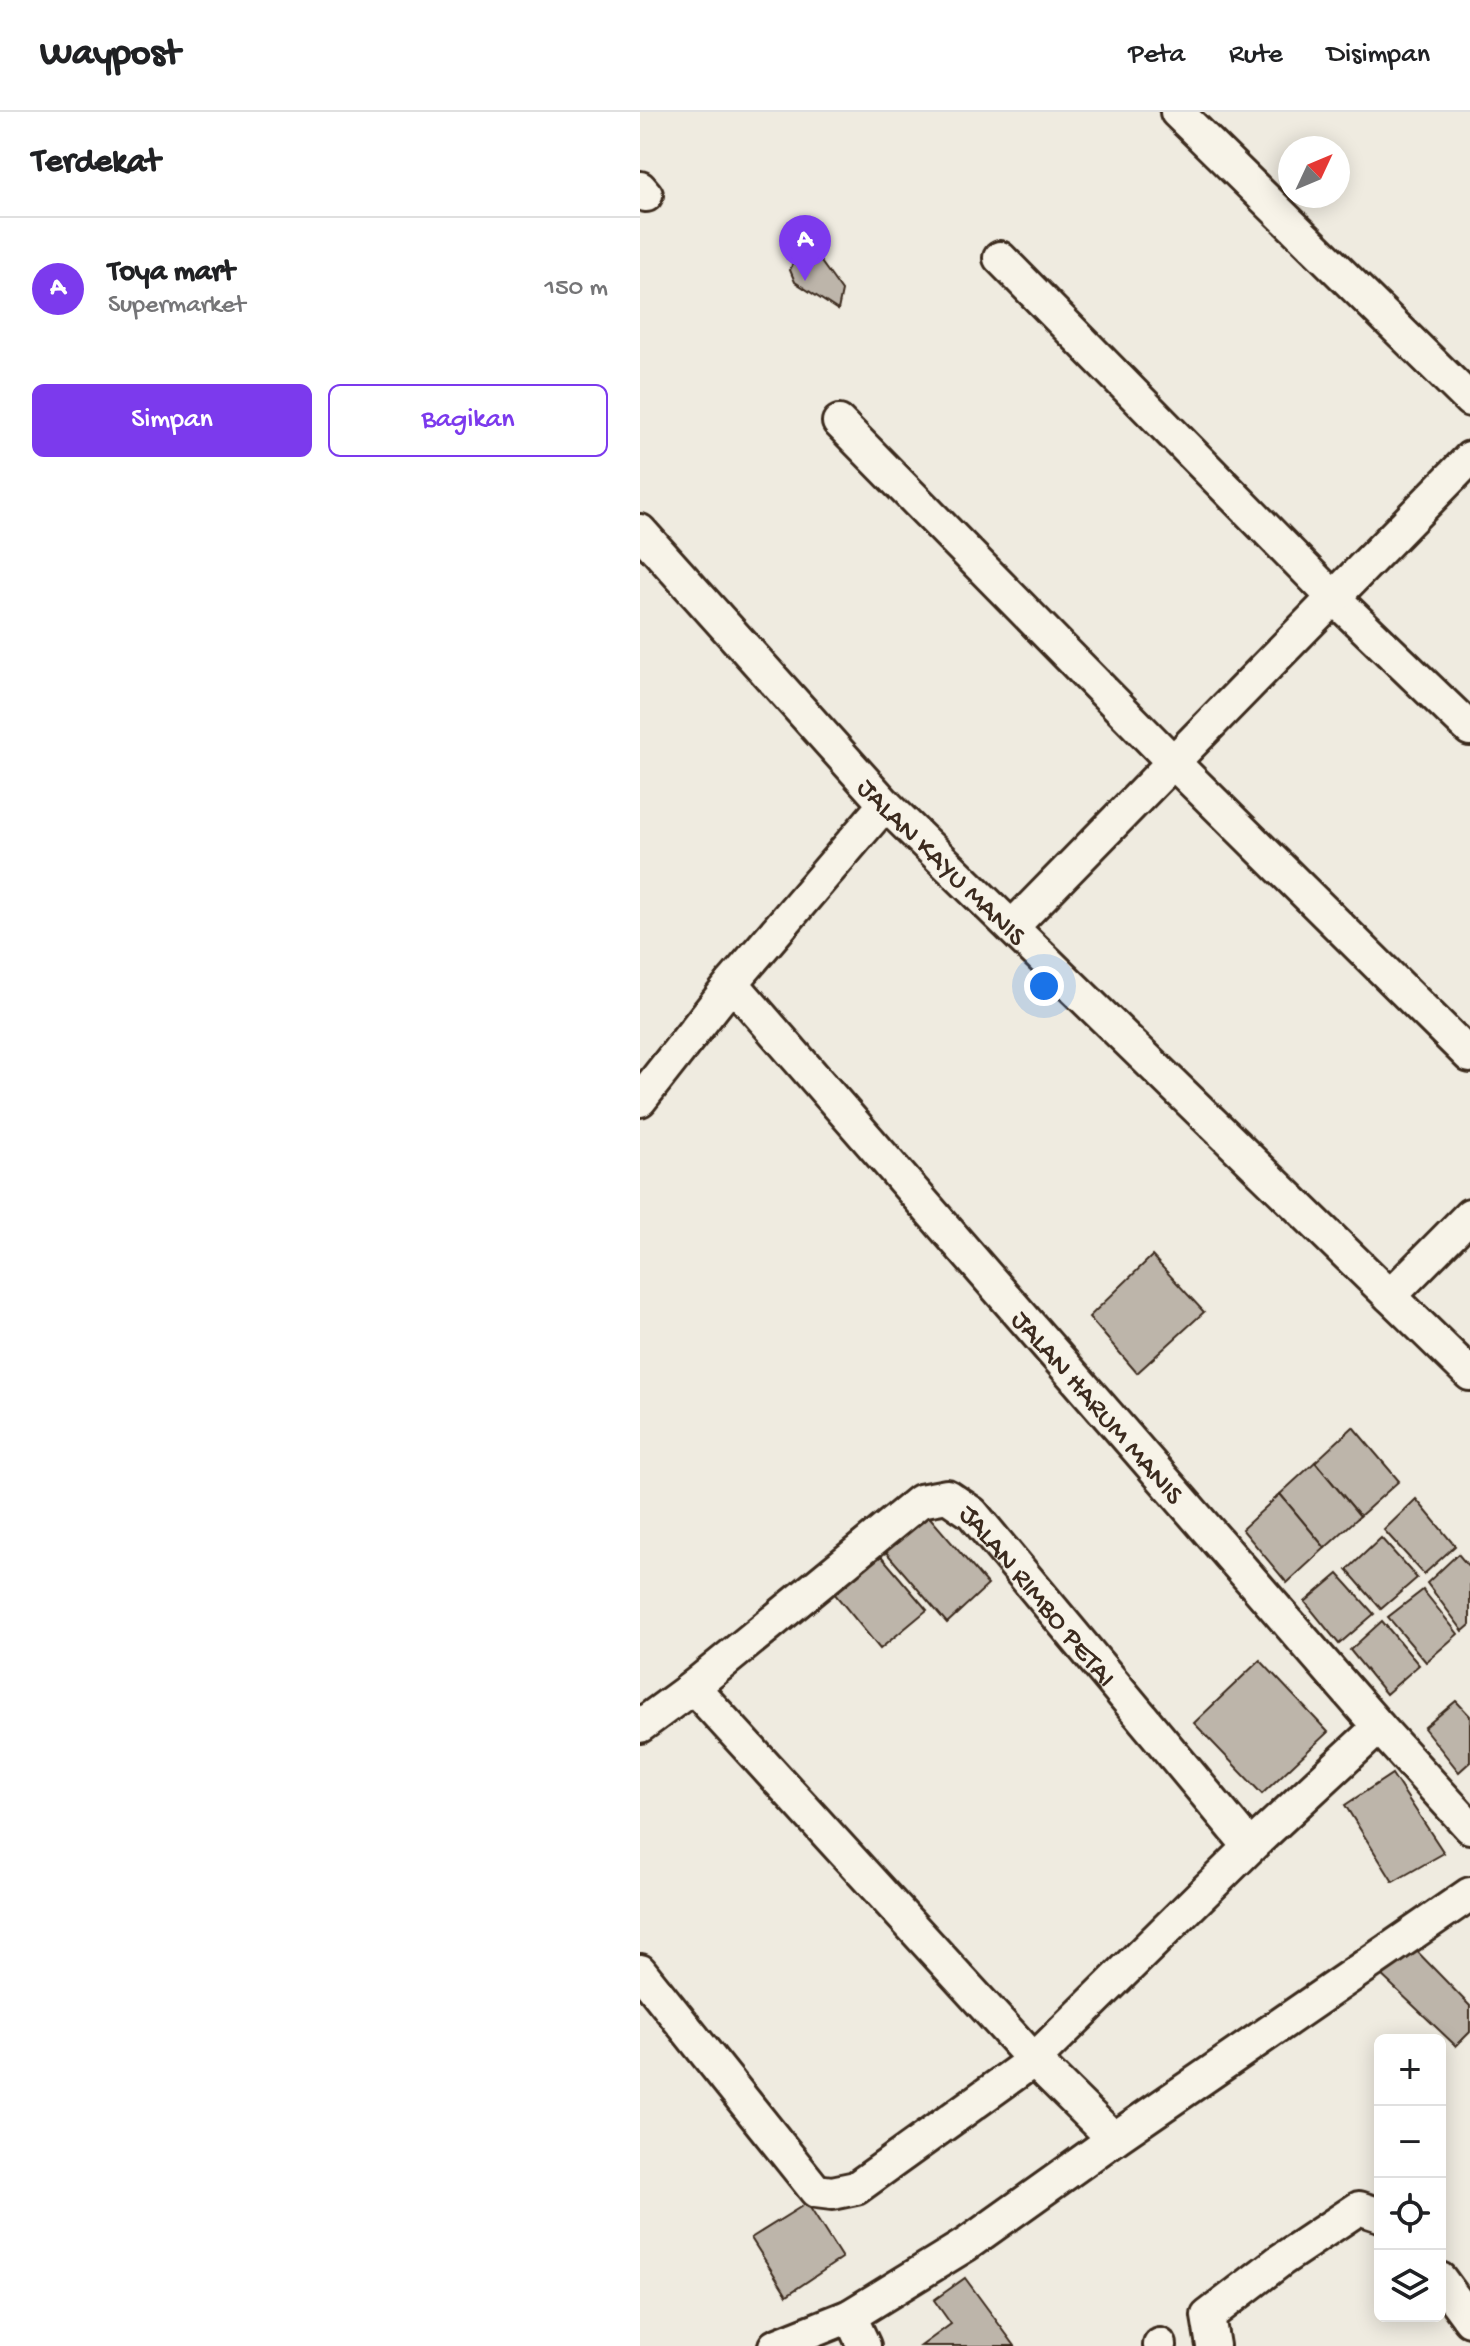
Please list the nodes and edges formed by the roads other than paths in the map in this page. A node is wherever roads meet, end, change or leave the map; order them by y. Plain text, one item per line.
1 (1177, 112) edge
2 (1000, 258) dead end
3 (1470, 400) edge
4 (839, 422) dead end
5 (1470, 458) edge
6 (640, 531) edge
7 (1333, 597) junction
8 (1470, 729) edge
9 (1172, 761) junction
10 (885, 804) junction
11 (1012, 927) junction
12 (732, 983) junction
13 (1470, 1056) edge
14 (640, 1100) edge
15 (1470, 1215) edge
16 (1390, 1296) junction
17 (1470, 1374) edge
18 (693, 1687) junction
19 (640, 1726) edge
20 (1379, 1727) junction
21 (1470, 1827) edge
22 (1250, 1847) junction
23 (1470, 1894) edge
24 (640, 1971) edge
25 (1034, 2060) junction
26 (1114, 2139) junction
27 (1374, 2213) edge
28 (1446, 2287) edge
29 (850, 2316) junction
30 (1470, 2320) edge
31 (775, 2346) edge
32 (864, 2346) edge
33 (1213, 2346) edge

1 - 3 street
2 - 7 street
4 - 9 street
5 - 7 street
6 - 10 street, JALAN KAYU MANIS
7 - 8 street
7 - 9 street
9 - 11 street
9 - 13 street
10 - 11 street, JALAN KAYU MANIS
10 - 12 street
11 - 16 street, JALAN KAYU MANIS
12 - 14 street
12 - 20 street, JALAN HARUM MANIS
15 - 16 street
16 - 17 street, JALAN KAYU MANIS
18 - 19 street, JALAN RIMBO PETAI
18 - 22 street, JALAN RIMBO PETAI
18 - 25 street
20 - 21 street, JALAN HARUM MANIS
20 - 22 street
22 - 25 street
23 - 26 street
24 - 25 street
25 - 26 street
26 - 29 street
27 - 33 street
28 - 30 street
29 - 31 street
29 - 32 street

